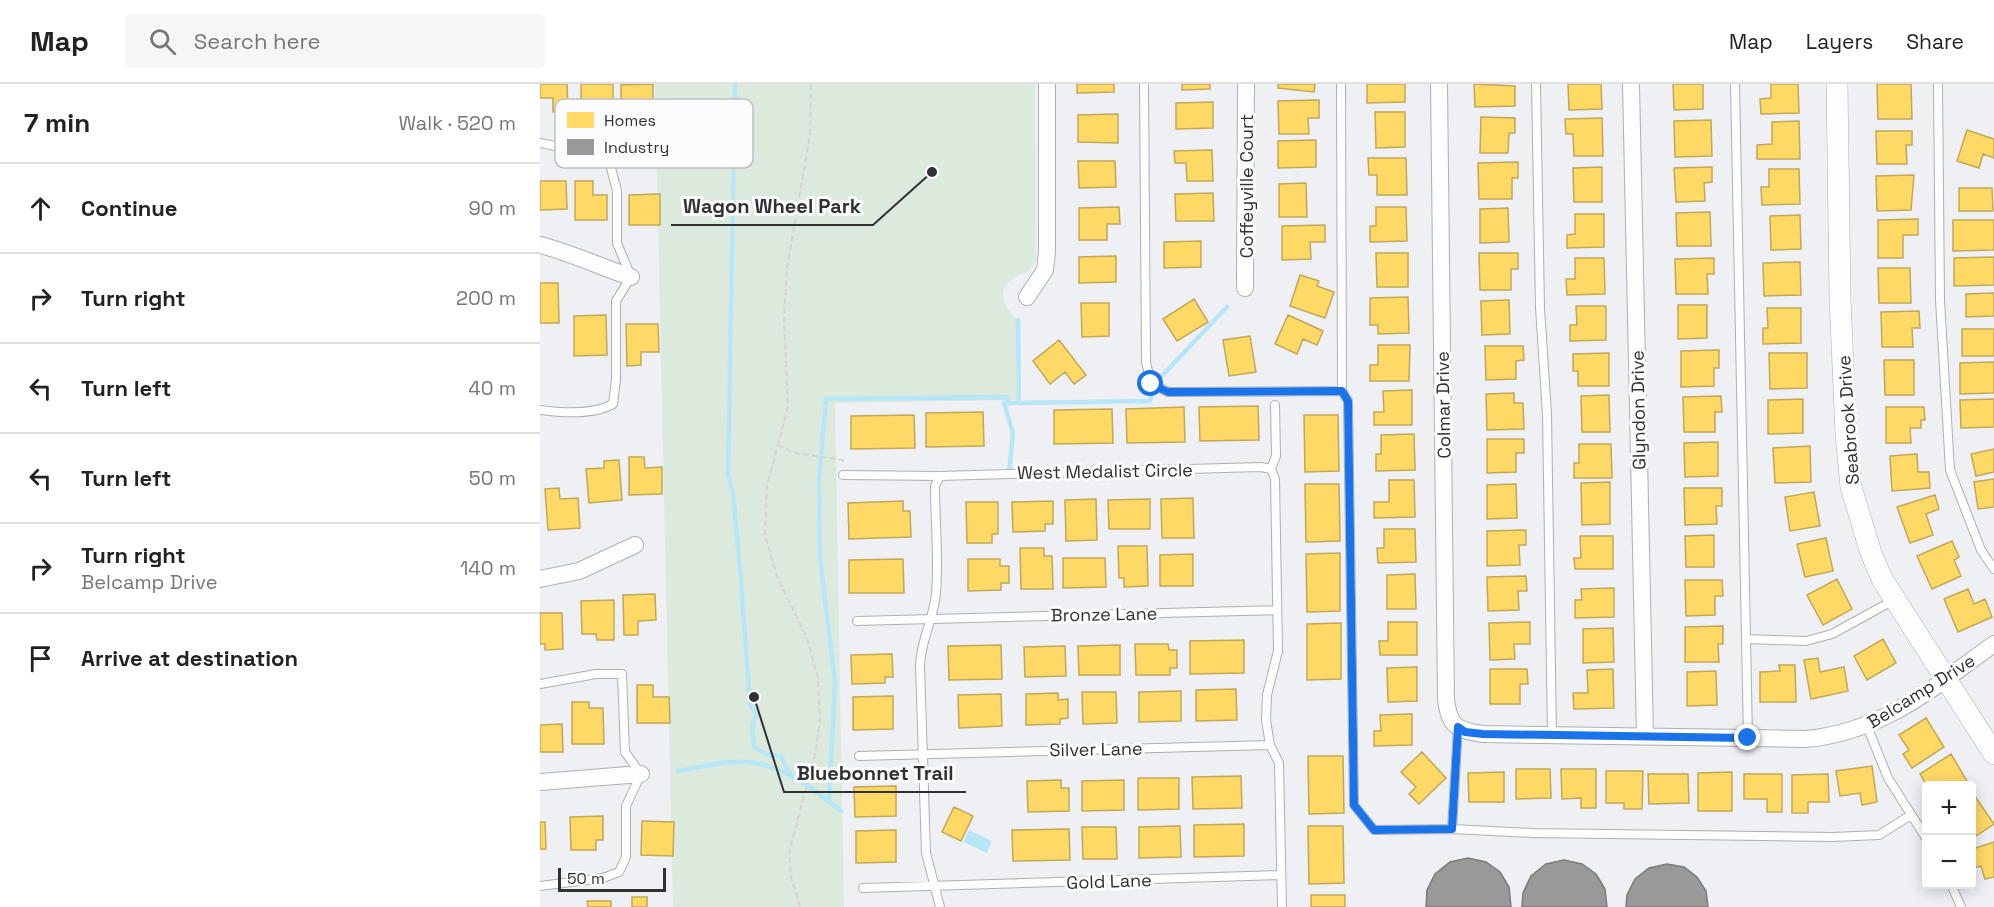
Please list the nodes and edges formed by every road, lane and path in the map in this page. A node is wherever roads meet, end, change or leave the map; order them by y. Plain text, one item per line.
1 (811, 84) edge
2 (1047, 84) edge
3 (1144, 84) edge
4 (1246, 84) edge
5 (1341, 84) edge
6 (1439, 84) edge
7 (1536, 84) edge
8 (1631, 84) edge
9 (1735, 84) edge
10 (1837, 84) edge
11 (1938, 84) edge
12 (540, 143) edge
13 (555, 146) edge
14 (610, 168) edge
15 (540, 245) edge
16 (631, 277) junction
17 (1245, 288) dead end
18 (1028, 297) dead end
19 (1342, 391) junction
20 (1275, 405) dead end
21 (540, 410) edge
22 (778, 446) junction
23 (1271, 469) junction
24 (843, 475) joint
25 (940, 476) junction
26 (635, 545) dead end
27 (1994, 569) edge
28 (540, 579) edge
29 (1894, 600) junction
30 (1277, 610) junction
31 (931, 619) junction
32 (857, 621) dead end
33 (1746, 639) junction
34 (1994, 644) edge
35 (1945, 679) junction
36 (540, 684) edge
37 (1455, 726) junction
38 (1867, 726) junction
39 (1552, 735) junction
40 (1645, 736) junction
41 (1748, 738) junction
42 (1270, 745) junction
43 (922, 753) junction
44 (1994, 754) edge
45 (859, 756) dead end
46 (641, 774) junction
47 (540, 783) edge
48 (1911, 815) junction
49 (1452, 829) junction
50 (1925, 835) edge
51 (1281, 875) junction
52 (540, 886) edge
53 (936, 887) junction
54 (863, 888) dead end
55 (1954, 889) edge
56 (800, 907) edge
57 (940, 907) edge
58 (1282, 907) edge
59 (1961, 907) edge

1 - 22 path
2 - 18 street
3 - 19 lane
4 - 17 street, Coffeyville Court
5 - 19 lane
6 - 37 street, Colmar Drive
7 - 39 lane
8 - 40 street, Glyndon Drive
9 - 33 lane
10 - 29 street, Seabrook Drive
11 - 27 lane
12 - 13 lane
14 - 16 lane
15 - 16 street
16 - 21 lane
19 - 49 lane
20 - 23 lane
22 - 24 path
22 - 56 path
23 - 25 lane, West Medalist Circle
23 - 30 lane
24 - 25 lane, West Medalist Circle
25 - 31 lane
26 - 28 street
29 - 33 lane
29 - 35 street, Seabrook Drive
30 - 31 lane, Bronze Lane
30 - 42 lane
31 - 32 lane, Bronze Lane
31 - 43 lane
33 - 41 lane
34 - 35 street, Belcamp Drive
35 - 38 street, Belcamp Drive
35 - 44 street, Seabrook Drive
36 - 46 lane
37 - 39 street, Belcamp Drive
37 - 49 lane
38 - 41 street, Belcamp Drive
38 - 48 lane
39 - 40 street, Belcamp Drive
40 - 41 street, Belcamp Drive
42 - 43 lane, Silver Lane
42 - 51 lane
43 - 45 lane, Silver Lane
43 - 53 lane
46 - 47 street
46 - 52 lane
48 - 49 lane
48 - 50 lane
51 - 53 lane, Gold Lane
51 - 58 lane
53 - 54 lane, Gold Lane
53 - 57 lane
55 - 59 lane

